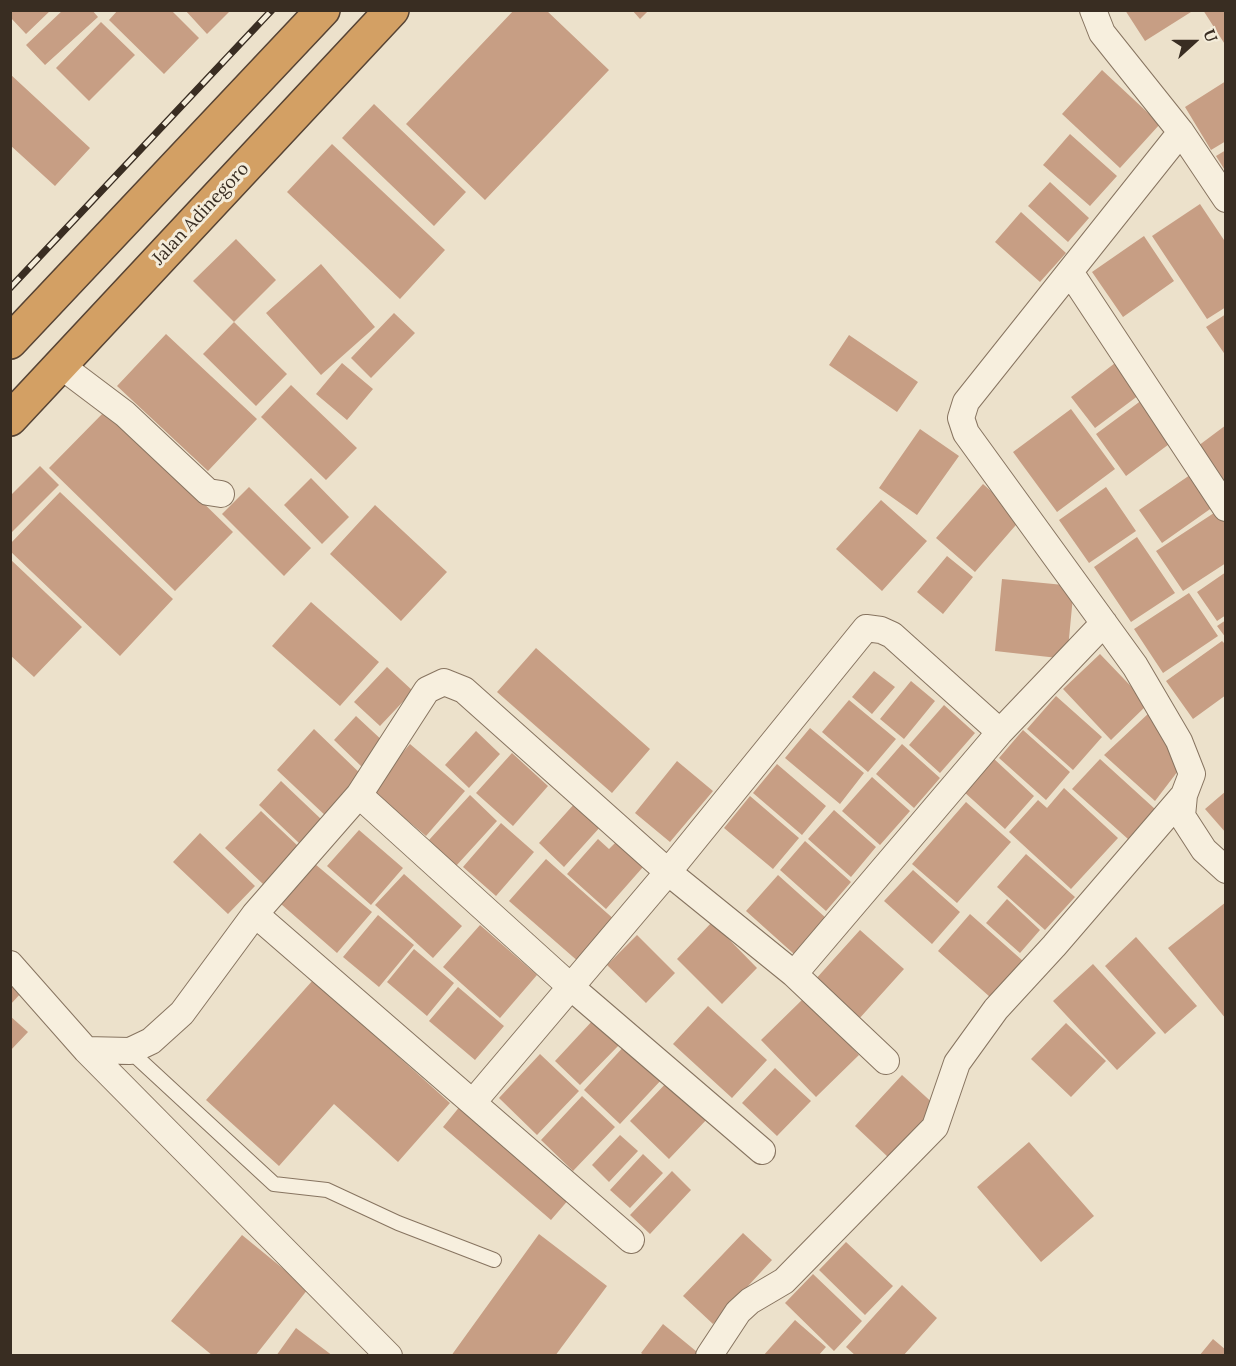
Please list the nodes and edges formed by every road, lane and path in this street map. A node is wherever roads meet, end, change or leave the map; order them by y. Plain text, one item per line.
1 (323, 10) edge
2 (392, 10) edge
3 (1093, 10) edge
4 (1181, 132) junction
5 (1226, 199) edge
6 (1070, 272) junction
7 (10, 342) edge
8 (60, 365) junction
9 (10, 419) edge
10 (222, 494) dead end
11 (1226, 508) edge
12 (1104, 623) junction
13 (1000, 732) junction
14 (358, 795) junction
15 (1184, 795) junction
16 (1226, 870) edge
17 (668, 872) junction
18 (255, 914) junction
19 (10, 964) edge
20 (794, 974) junction
21 (572, 988) junction
22 (86, 1050) junction
23 (130, 1051) junction
24 (886, 1061) dead end
25 (474, 1101) junction
26 (762, 1150) dead end
27 (631, 1240) dead end
28 (495, 1260) dead end
29 (389, 1356) edge
30 (709, 1356) edge

1 - 7 highway
2 - 8 highway, Jalan Adinegoro
3 - 4 street
4 - 5 street
4 - 6 street
6 - 11 street
6 - 12 street
8 - 9 highway, Jalan Adinegoro
8 - 10 street
12 - 13 street
12 - 15 street
13 - 17 street
13 - 20 street
14 - 17 street
14 - 18 street
14 - 21 street
15 - 16 street
15 - 30 street
17 - 20 street
17 - 21 street
18 - 23 street
18 - 25 street
19 - 22 street
20 - 24 street
21 - 25 street
21 - 26 street
22 - 23 street
22 - 29 street
23 - 28 lane
25 - 27 street

